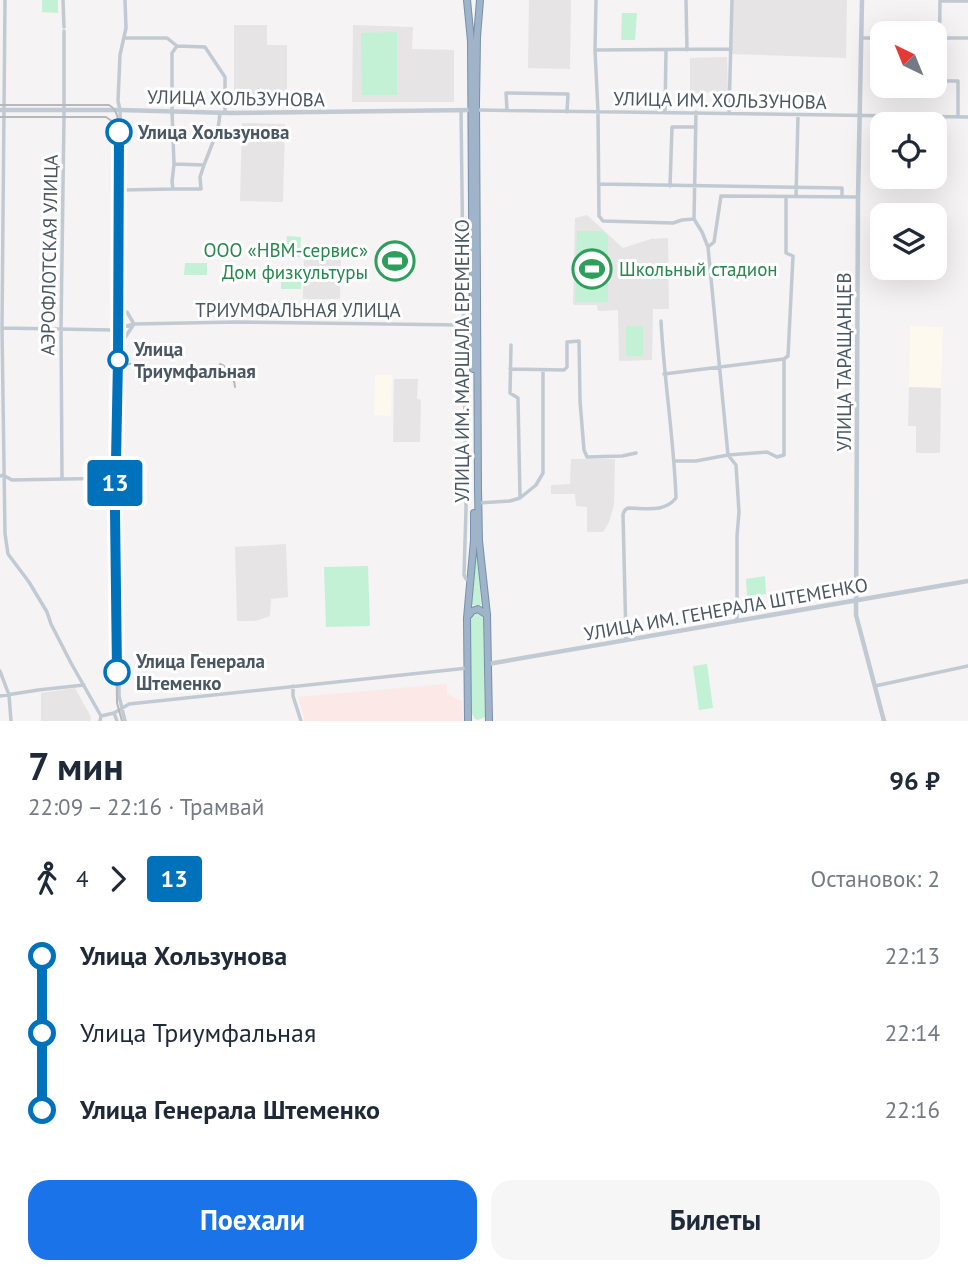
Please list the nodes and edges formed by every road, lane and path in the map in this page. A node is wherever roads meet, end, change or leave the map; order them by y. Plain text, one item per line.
1 (5, 0) edge
2 (63, 0) edge
3 (125, 0) edge
4 (467, 0) edge
5 (480, 0) edge
6 (596, 0) edge
7 (686, 0) edge
8 (732, 0) edge
9 (862, 0) edge
10 (940, 1) edge
11 (968, 1) edge
12 (938, 21) edge
13 (124, 38) junction
14 (861, 38) junction
15 (870, 38) edge
16 (947, 38) edge
17 (968, 38) edge
18 (177, 46) junction
19 (731, 49) junction
20 (595, 50) junction
21 (666, 50) junction
22 (687, 50) junction
23 (947, 82) edge
24 (2, 110) edge
25 (64, 110) junction
26 (120, 110) junction
27 (461, 110) junction
28 (474, 110) junction
29 (172, 111) junction
30 (507, 111) junction
31 (567, 112) junction
32 (665, 112) junction
33 (696, 112) junction
34 (222, 113) junction
35 (598, 113) junction
36 (729, 113) junction
37 (798, 114) junction
38 (860, 116) junction
39 (958, 117) junction
40 (968, 117) edge
41 (695, 127) junction
42 (174, 164) junction
43 (204, 165) junction
44 (599, 184) junction
45 (670, 186) junction
46 (694, 187) junction
47 (173, 189) junction
48 (796, 189) junction
49 (786, 197) junction
50 (796, 197) junction
51 (842, 197) junction
52 (859, 197) junction
53 (694, 219) junction
54 (708, 247) junction
55 (472, 269) junction
56 (463, 270) junction
57 (127, 312) dead end
58 (473, 320) junction
59 (661, 321) dead end
60 (463, 323) junction
61 (134, 324) junction
62 (1, 328) edge
63 (61, 329) junction
64 (511, 345) dead end
65 (786, 358) junction
66 (719, 368) junction
67 (510, 369) junction
68 (543, 370) junction
69 (664, 374) junction
70 (636, 453) dead end
71 (728, 455) junction
72 (674, 461) junction
73 (2, 475) edge
74 (62, 478) junction
75 (120, 478) junction
76 (520, 498) junction
77 (478, 503) junction
78 (0, 554) edge
79 (8, 554) junction
80 (466, 579) dead end
81 (968, 581) edge
82 (856, 601) junction
83 (487, 615) junction
84 (467, 618) junction
85 (737, 620) junction
86 (625, 640) junction
87 (488, 664) junction
88 (968, 666) edge
89 (468, 668) junction
90 (0, 671) edge
91 (84, 685) junction
92 (293, 686) junction
93 (875, 686) junction
94 (9, 695) junction
95 (0, 696) edge
96 (121, 708) junction
97 (114, 713) junction
98 (100, 719) edge
99 (470, 720) edge
100 (488, 720) edge
101 (12, 721) edge
102 (117, 721) edge
103 (125, 721) edge
104 (301, 721) edge
105 (884, 721) edge

1 - 24 street
2 - 25 street, АЭРОФЛОТСКАЯ УЛИЦА
3 - 13 street
4 - 28 highway, УЛИЦА ИМ. МАРШАЛА ЕРЕМЕНКО
5 - 28 highway, УЛИЦА ИМ. МАРШАЛА ЕРЕМЕНКО
6 - 20 street
7 - 22 street
8 - 19 street
9 - 14 street, УЛИЦА ТАРАЩАНЦЕВ
10 - 11 street
10 - 12 street
13 - 18 street
13 - 26 street
14 - 15 street
14 - 38 street, УЛИЦА ТАРАЩАНЦЕВ
16 - 17 street
18 - 29 street
18 - 34 street
19 - 22 street
19 - 36 street
20 - 21 street
20 - 35 street
21 - 22 street
21 - 32 street
23 - 39 street
24 - 25 street, УЛИЦА ХОЛЬЗУНОВА
24 - 62 street
25 - 26 street, УЛИЦА ХОЛЬЗУНОВА
25 - 63 street, АЭРОФЛОТСКАЯ УЛИЦА
26 - 29 street, УЛИЦА ХОЛЬЗУНОВА
26 - 47 street
27 - 28 street, УЛИЦА ХОЛЬЗУНОВА
27 - 34 street, УЛИЦА ХОЛЬЗУНОВА
27 - 56 street
28 - 30 street, УЛИЦА ИМ. ХОЛЬЗУНОВА
28 - 55 highway, УЛИЦА ИМ. МАРШАЛА ЕРЕМЕНКО
28 - 77 highway, УЛИЦА ИМ. МАРШАЛА ЕРЕМЕНКО
29 - 34 street, УЛИЦА ХОЛЬЗУНОВА
29 - 42 street
30 - 31 street, УЛИЦА ИМ. ХОЛЬЗУНОВА
30 - 31 street
31 - 35 street, УЛИЦА ИМ. ХОЛЬЗУНОВА
32 - 33 street, УЛИЦА ИМ. ХОЛЬЗУНОВА
32 - 35 street, УЛИЦА ИМ. ХОЛЬЗУНОВА
33 - 36 street, УЛИЦА ИМ. ХОЛЬЗУНОВА
33 - 41 street
34 - 43 street
35 - 44 street
36 - 37 street, УЛИЦА ИМ. ХОЛЬЗУНОВА
37 - 38 street, УЛИЦА ИМ. ХОЛЬЗУНОВА
37 - 48 street
38 - 39 street, УЛИЦА ИМ. ХОЛЬЗУНОВА
38 - 52 street, УЛИЦА ТАРАЩАНЦЕВ
39 - 40 street, УЛИЦА ИМ. ХОЛЬЗУНОВА
41 - 45 street
41 - 46 street
42 - 43 street
42 - 47 street
43 - 47 street
44 - 45 street
44 - 53 street
45 - 46 street
46 - 48 street
46 - 53 street
48 - 50 street
48 - 51 street
49 - 50 street
49 - 54 street
49 - 65 street
50 - 51 street
51 - 52 street
52 - 82 street, УЛИЦА ТАРАЩАНЦЕВ
53 - 54 street
54 - 66 street
55 - 56 street
55 - 58 highway, УЛИЦА ИМ. МАРШАЛА ЕРЕМЕНКО
56 - 60 street
57 - 61 street
58 - 60 street, ТРИУМФАЛЬНАЯ УЛИЦА
58 - 84 highway, УЛИЦА ИМ. МАРШАЛА ЕРЕМЕНКО
59 - 69 street
60 - 61 street, ТРИУМФАЛЬНАЯ УЛИЦА
60 - 80 street
61 - 63 street, ТРИУМФАЛЬНАЯ УЛИЦА
61 - 75 street
62 - 63 street, ТРИУМФАЛЬНАЯ УЛИЦА
62 - 73 street
63 - 74 street, АЭРОФЛОТСКАЯ УЛИЦА
64 - 67 street
65 - 66 street
65 - 71 street
66 - 69 street
66 - 71 street
67 - 68 street
67 - 76 street
68 - 70 street
68 - 76 street
69 - 72 street
71 - 72 street
71 - 85 street
72 - 86 street
73 - 74 street
73 - 79 street
74 - 75 street
75 - 96 street
76 - 77 street
77 - 83 highway, УЛИЦА ИМ. МАРШАЛА ЕРЕМЕНКО
78 - 79 street
79 - 91 street
81 - 82 street, УЛИЦА ИМ. ГЕНЕРАЛА ШТЕМЕНКО
82 - 85 street, УЛИЦА ИМ. ГЕНЕРАЛА ШТЕМЕНКО
82 - 93 street, УЛИЦА ТАРАЩАНЦЕВ
83 - 84 highway
83 - 87 highway, УЛИЦА ИМ. МАРШАЛА ЕРЕМЕНКО
84 - 89 highway, УЛИЦА ИМ. МАРШАЛА ЕРЕМЕНКО
85 - 86 street, УЛИЦА ИМ. ГЕНЕРАЛА ШТЕМЕНКО
86 - 87 street, УЛИЦА ИМ. ГЕНЕРАЛА ШТЕМЕНКО
87 - 100 highway, УЛИЦА ИМ. МАРШАЛА ЕРЕМЕНКО
88 - 93 street
89 - 92 street
89 - 99 highway, УЛИЦА ИМ. МАРШАЛА ЕРЕМЕНКО
90 - 94 street
91 - 94 street
91 - 98 street
92 - 96 street
92 - 104 street
93 - 105 street, УЛИЦА ТАРАЩАНЦЕВ
94 - 95 street
94 - 101 street
96 - 97 street
96 - 103 street
97 - 98 street
97 - 102 street

